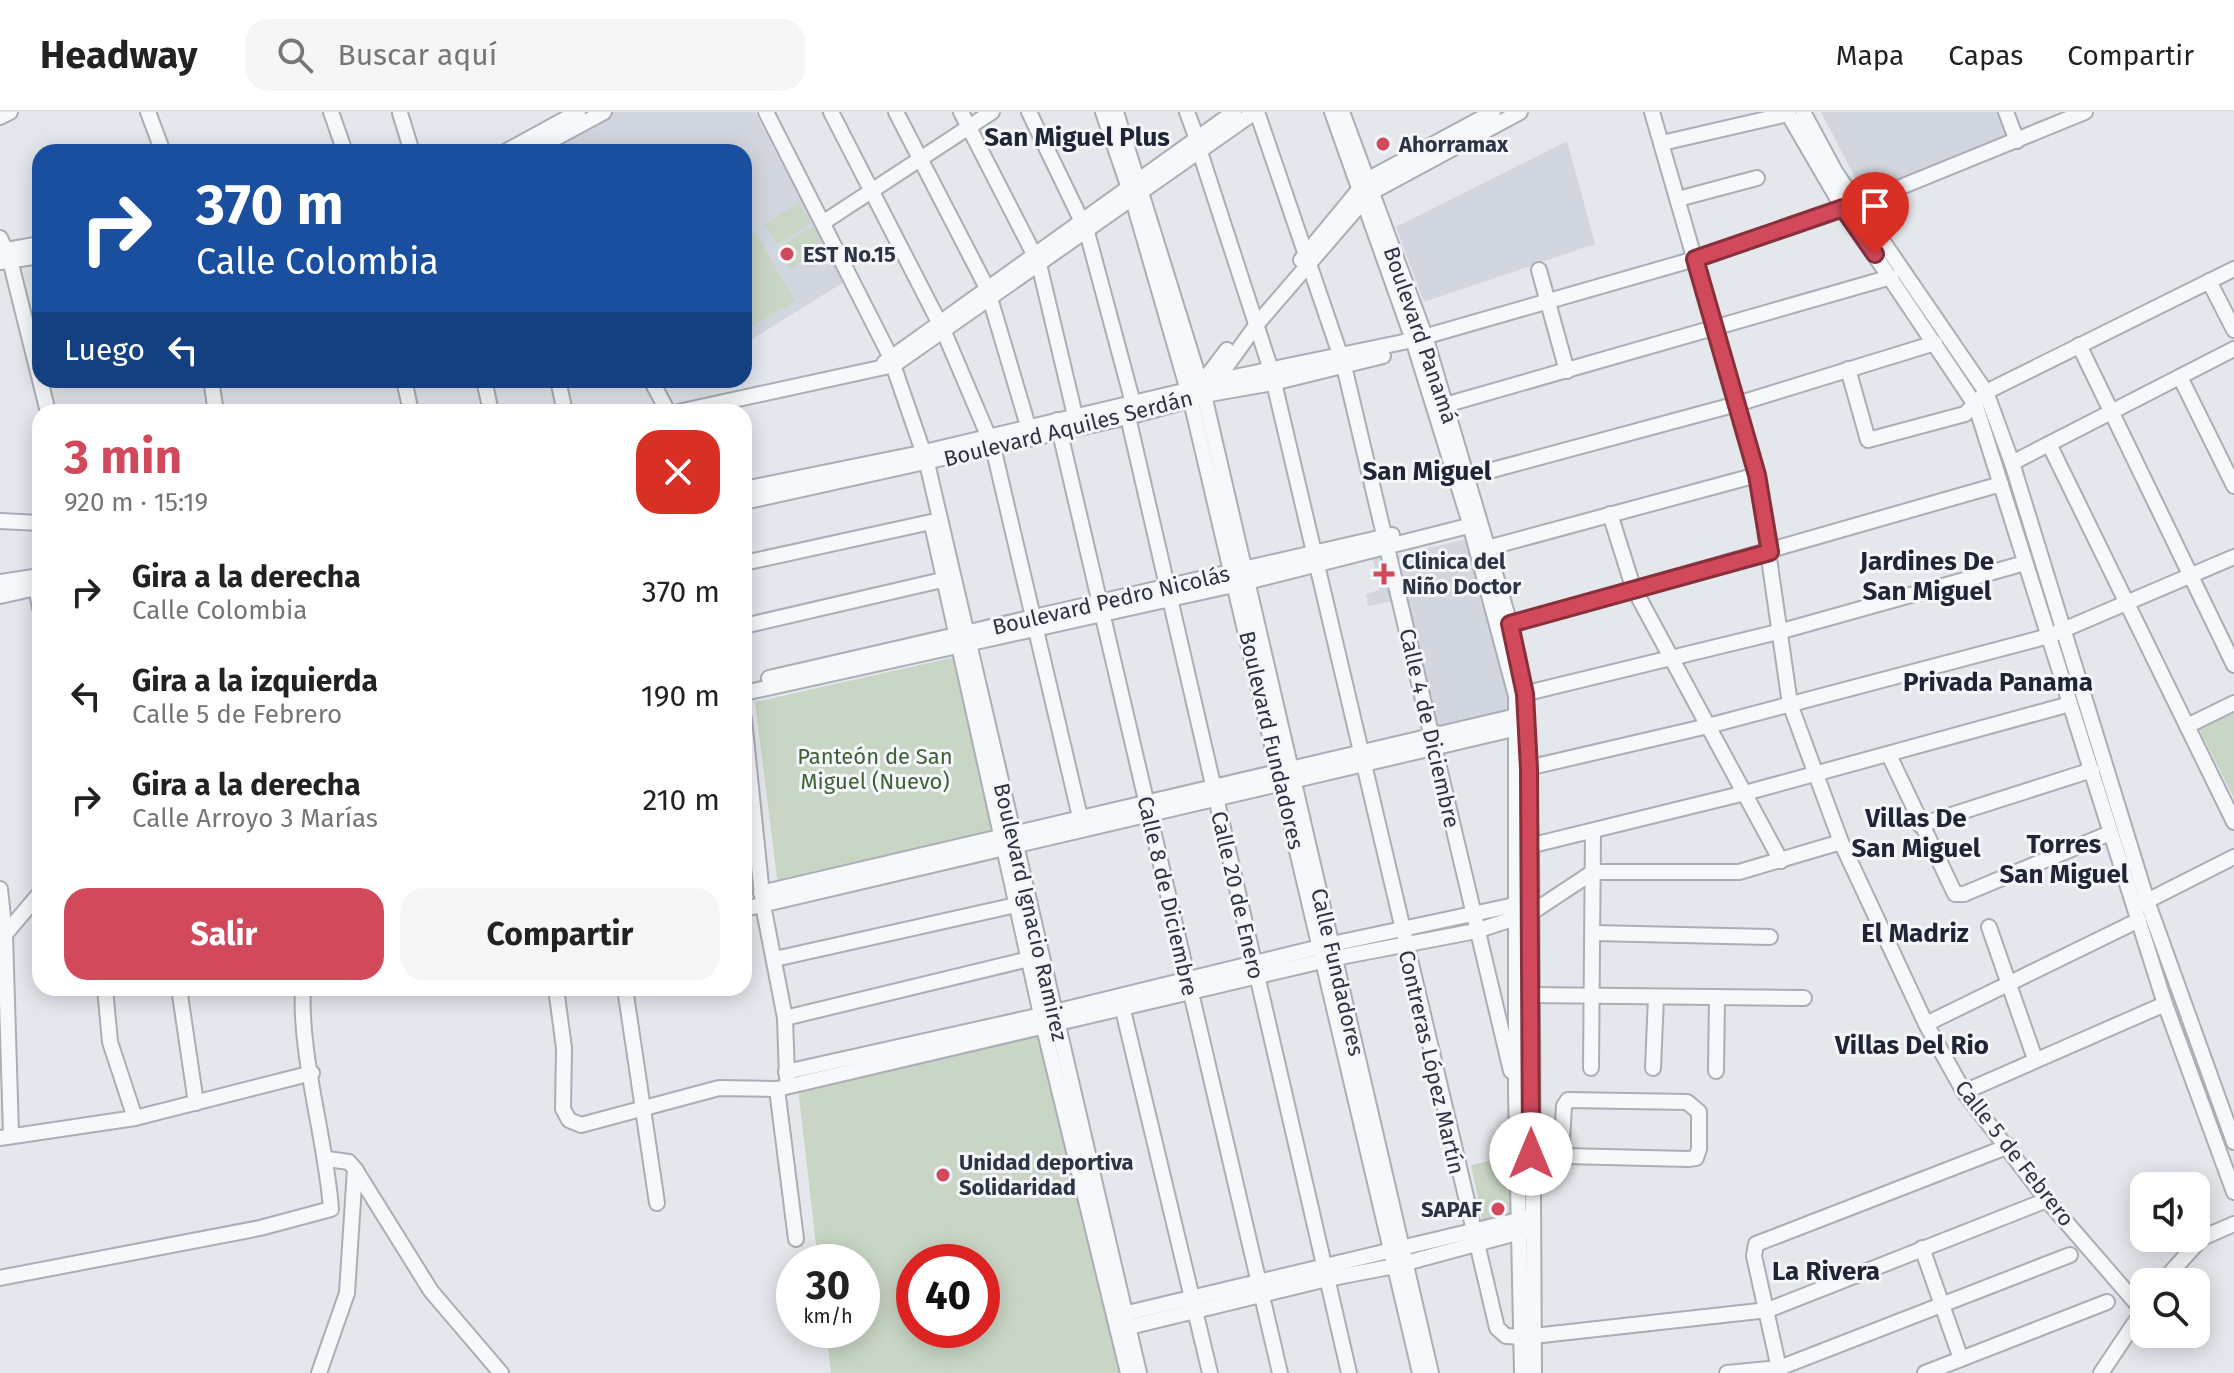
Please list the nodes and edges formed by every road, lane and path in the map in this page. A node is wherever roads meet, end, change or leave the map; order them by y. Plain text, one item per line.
1 (10, 112) edge
2 (148, 112) edge
3 (331, 112) edge
4 (578, 112) edge
5 (604, 112) edge
6 (766, 112) edge
7 (831, 112) edge
8 (896, 112) edge
9 (961, 112) edge
10 (992, 112) edge
11 (1029, 112) edge
12 (1103, 112) edge
13 (1116, 112) edge
14 (1187, 112) edge
15 (1234, 112) edge
16 (1256, 112) edge
17 (1332, 112) edge
18 (1342, 112) edge
19 (1493, 112) edge
20 (1652, 112) edge
21 (2006, 112) edge
22 (2085, 112) edge
23 (400, 113) edge
24 (1517, 113) edge
25 (1793, 113) edge
26 (0, 117) edge
27 (561, 122) edge
28 (968, 127) junction
29 (2017, 141) junction
30 (1662, 143) junction
31 (160, 144) edge
32 (342, 144) edge
33 (410, 144) edge
34 (533, 144) edge
35 (1199, 146) junction
36 (921, 158) junction
37 (1757, 178) dead end
38 (873, 190) junction
39 (1137, 191) junction
40 (1365, 191) junction
41 (1678, 199) junction
42 (1859, 204) junction
43 (1843, 208) junction
44 (824, 222) junction
45 (1085, 226) junction
46 (32, 246) edge
47 (3, 252) edge
48 (32, 255) edge
49 (1695, 259) junction
50 (1037, 260) junction
51 (1307, 260) junction
52 (2234, 269) edge
53 (1539, 270) dead end
54 (1891, 277) junction
55 (2209, 281) junction
56 (989, 294) junction
57 (1548, 300) junction
58 (1255, 320) junction
59 (942, 327) junction
60 (1716, 329) junction
61 (2234, 330) edge
62 (1420, 342) junction
63 (1935, 343) junction
64 (2079, 345) junction
65 (2234, 349) edge
66 (32, 355) edge
67 (1342, 361) junction
68 (889, 363) junction
69 (1848, 369) junction
70 (1567, 371) junction
71 (1272, 377) junction
72 (2180, 377) junction
73 (1200, 390) junction
74 (1986, 392) junction
75 (712, 404) edge
76 (1737, 404) junction
77 (1976, 406) junction
78 (1440, 407) junction
79 (1130, 410) junction
80 (2111, 412) junction
81 (1076, 422) junction
82 (1028, 426) junction
83 (1058, 426) junction
84 (991, 442) junction
85 (2049, 444) junction
86 (921, 455) junction
87 (2012, 463) junction
88 (1757, 475) junction
89 (1462, 478) junction
90 (2001, 484) junction
91 (2234, 486) edge
92 (752, 487) edge
93 (752, 500) edge
94 (1610, 514) junction
95 (1474, 520) junction
96 (0, 521) edge
97 (931, 522) junction
98 (32, 523) edge
99 (1386, 541) junction
100 (1483, 549) junction
101 (1770, 552) junction
102 (2234, 557) edge
103 (1315, 558) junction
104 (752, 561) edge
105 (2025, 563) junction
106 (2193, 576) junction
107 (1240, 577) junction
108 (942, 580) junction
109 (0, 582) edge
110 (32, 584) edge
111 (32, 586) edge
112 (1633, 587) junction
113 (1168, 593) junction
114 (0, 596) edge
115 (2126, 603) junction
116 (1100, 608) junction
117 (1035, 622) junction
118 (752, 624) edge
119 (1504, 626) junction
120 (1782, 631) junction
121 (2055, 633) junction
122 (962, 640) junction
123 (1671, 659) junction
124 (2234, 665) edge
125 (752, 682) edge
126 (752, 691) edge
127 (1520, 695) junction
128 (2234, 703) edge
129 (1790, 704) junction
130 (2070, 704) junction
131 (1520, 721) junction
132 (1708, 726) junction
133 (2187, 726) junction
134 (1434, 743) junction
135 (1889, 755) junction
136 (1362, 760) junction
137 (1523, 770) junction
138 (2092, 770) junction
139 (1815, 773) junction
140 (1286, 776) junction
141 (1214, 792) junction
142 (1745, 793) junction
143 (752, 799) edge
144 (1147, 808) junction
145 (1080, 817) junction
146 (2234, 822) edge
147 (1920, 825) junction
148 (1593, 831) junction
149 (2110, 833) junction
150 (1008, 840) junction
151 (1841, 842) junction
152 (1524, 847) junction
153 (2234, 857) edge
154 (1781, 861) junction
155 (1593, 872) junction
156 (0, 889) edge
157 (762, 899) junction
158 (32, 902) edge
159 (752, 905) edge
160 (1016, 905) junction
161 (1528, 908) junction
162 (2140, 909) junction
163 (1472, 916) junction
164 (1989, 927) dead end
165 (1476, 931) junction
166 (1593, 933) junction
167 (2, 937) edge
168 (1770, 937) dead end
169 (1403, 939) junction
170 (1328, 952) junction
171 (775, 959) junction
172 (1029, 959) junction
173 (1254, 963) junction
174 (1257, 979) junction
175 (1188, 986) junction
176 (2007, 986) junction
177 (1530, 995) junction
178 (106, 996) edge
179 (180, 996) edge
180 (302, 996) edge
181 (557, 996) edge
182 (626, 996) edge
183 (1656, 997) junction
184 (1717, 997) junction
185 (1804, 998) dead end
186 (1592, 999) junction
187 (2165, 1004) junction
188 (1123, 1010) junction
189 (785, 1018) junction
190 (1049, 1020) junction
191 (1926, 1024) junction
192 (2035, 1059) junction
193 (1591, 1068) dead end
194 (1653, 1068) dead end
195 (1716, 1071) dead end
196 (312, 1073) junction
197 (784, 1083) junction
198 (1516, 1091) junction
199 (1964, 1092) junction
200 (196, 1103) junction
201 (643, 1108) junction
202 (135, 1118) junction
203 (6, 1136) edge
204 (2234, 1142) edge
205 (2009, 1146) junction
206 (1525, 1155) junction
207 (1561, 1156) junction
208 (327, 1159) junction
209 (355, 1169) junction
210 (2234, 1192) edge
211 (2047, 1200) junction
212 (657, 1203) dead end
213 (1526, 1224) junction
214 (2234, 1224) edge
215 (1474, 1237) junction
216 (796, 1239) dead end
217 (1922, 1248) junction
218 (2070, 1255) dead end
219 (1398, 1258) junction
220 (2175, 1268) edge
221 (1325, 1272) junction
222 (0, 1278) edge
223 (1260, 1289) junction
224 (2130, 1295) edge
225 (2107, 1302) dead end
226 (1193, 1306) junction
227 (1942, 1306) junction
228 (1768, 1310) junction
229 (1120, 1322) junction
230 (2130, 1330) edge
231 (1529, 1336) junction
232 (1961, 1359) junction
233 (1780, 1370) edge
234 (319, 1373) edge
235 (501, 1373) edge
236 (1128, 1373) edge
237 (1139, 1373) edge
238 (1210, 1373) edge
239 (1280, 1373) edge
240 (1349, 1373) edge
241 (1420, 1373) edge
242 (1431, 1373) edge
243 (1522, 1373) edge
244 (1534, 1373) edge
245 (1727, 1373) edge
246 (1925, 1373) edge
247 (2101, 1373) edge

1 - 26 street
2 - 31 street
3 - 32 street
4 - 27 street
5 - 27 street
6 - 44 street
7 - 38 street
8 - 36 street
9 - 28 street
10 - 28 street
11 - 45 street, Calle 20 de Enero
12 - 39 street
13 - 39 street
14 - 35 street, Contreras López Martín
15 - 35 street
16 - 35 street
16 - 51 street, Calle 4 de Diciembre
17 - 40 street, Boulevard Panamá
18 - 40 street, Boulevard Panamá
19 - 40 street, Boulevard Aquiles Serdán
20 - 30 street, Calle 5 de Febrero
21 - 29 street
22 - 29 street
23 - 33 street
24 - 40 street, Boulevard Aquiles Serdán
25 - 30 street
25 - 42 street
25 - 43 street
27 - 34 street
28 - 36 street
28 - 50 street
29 - 42 street
30 - 41 street, Calle 5 de Febrero
35 - 39 street
35 - 58 street, Contreras López Martín
36 - 38 street
36 - 56 street
37 - 41 street
38 - 44 street
38 - 59 street
39 - 45 street
39 - 73 street
40 - 51 street, Boulevard Aquiles Serdán
40 - 62 street, Boulevard Panamá
41 - 49 street, Calle 5 de Febrero
42 - 43 street
42 - 74 street
43 - 49 street
43 - 54 street
44 - 68 street
45 - 50 street
45 - 79 street, Calle 20 de Enero
46 - 47 street
47 - 48 street
47 - 66 street
49 - 57 street
49 - 60 street, Calle 5 de Febrero
50 - 56 street
50 - 81 street
51 - 58 street, Boulevard Aquiles Serdán
51 - 67 street, Calle 4 de Diciembre
52 - 55 street
53 - 57 street
54 - 60 street
54 - 63 street
55 - 61 street
55 - 64 street
56 - 59 street
56 - 82 street
57 - 62 street
57 - 70 street
58 - 71 street, Contreras López Martín
58 - 73 street, Boulevard Aquiles Serdán
59 - 68 street
59 - 84 street
60 - 70 street
60 - 76 street, Calle 5 de Febrero
62 - 67 street
62 - 78 street, Boulevard Panamá
63 - 69 street
63 - 77 street
64 - 74 street
64 - 80 street
65 - 72 street
67 - 71 street
67 - 99 street, Calle 4 de Diciembre
68 - 75 street
68 - 86 street
69 - 76 street
69 - 77 street
70 - 78 street
71 - 73 street
71 - 103 street, Contreras López Martín
72 - 80 street
72 - 91 street
73 - 79 street, Boulevard Aquiles Serdán
73 - 107 street
74 - 77 street
74 - 87 street
76 - 88 street, Calle 5 de Febrero
76 - 89 street
77 - 90 street
78 - 89 street, Boulevard Panamá
79 - 81 street, Boulevard Aquiles Serdán
79 - 113 street, Calle 20 de Enero
80 - 85 street
80 - 106 street
81 - 83 street, Boulevard Aquiles Serdán
82 - 83 street, Boulevard Aquiles Serdán
82 - 84 street, Boulevard Aquiles Serdán
83 - 84 street, Boulevard Aquiles Serdán
83 - 116 street, Calle 8 de Diciembre
84 - 86 street, Boulevard Aquiles Serdán
84 - 117 street
85 - 87 street
85 - 115 street
86 - 92 street, Boulevard Aquiles Serdán
86 - 93 street, Boulevard Aquiles Serdán
86 - 97 street, Boulevard Ignacio Ramirez
86 - 122 street, Boulevard Ignacio Ramirez
87 - 121 street
88 - 94 street
88 - 101 street, Calle 5 de Febrero
89 - 95 street, Boulevard Panamá
90 - 101 street
90 - 105 street
94 - 100 street
94 - 112 street
95 - 99 street, Boulevard Pedro Nicolás
95 - 100 street, Boulevard Panamá
96 - 98 street
97 - 104 street
97 - 108 street, Boulevard Ignacio Ramirez
99 - 103 street, Boulevard Pedro Nicolás
99 - 134 street, Calle 4 de Diciembre
100 - 119 street, Boulevard Panamá
101 - 112 street
101 - 120 street, Calle 5 de Febrero
102 - 106 street
103 - 107 street, Boulevard Pedro Nicolás
103 - 136 street, Contreras López Martín
105 - 120 street
105 - 121 street
106 - 115 street
106 - 124 street
107 - 113 street, Boulevard Pedro Nicolás
107 - 140 street, Calle Fundadores
108 - 118 street
108 - 122 street, Boulevard Ignacio Ramirez
109 - 110 street
111 - 114 street
112 - 119 street
112 - 123 street
113 - 116 street, Boulevard Pedro Nicolás
113 - 141 street, Calle 20 de Enero
115 - 121 street
115 - 133 street
116 - 117 street, Boulevard Pedro Nicolás
116 - 144 street, Calle 8 de Diciembre
117 - 122 street, Boulevard Pedro Nicolás
117 - 145 street
119 - 127 street, Boulevard Panamá
120 - 123 street
120 - 129 street, Calle 5 de Febrero
121 - 129 street
121 - 130 street
121 - 162 street
122 - 125 street, Boulevard Pedro Nicolás
122 - 126 street, Boulevard Pedro Nicolás
122 - 150 street, Boulevard Ignacio Ramirez
123 - 127 street
123 - 132 street
127 - 131 street, Boulevard Panamá
128 - 133 street
129 - 132 street
129 - 139 street, Calle 5 de Febrero
130 - 135 street
130 - 138 street
131 - 134 street
131 - 137 street, Boulevard Panamá
132 - 137 street
132 - 142 street
133 - 146 street
134 - 136 street
134 - 163 street, Calle 4 de Diciembre
135 - 139 street
135 - 147 street
136 - 140 street
136 - 169 street, Contreras López Martín
137 - 152 street, Boulevard Panamá
138 - 147 street
138 - 149 street
139 - 142 street
139 - 151 street, Calle 5 de Febrero
140 - 141 street
140 - 170 street, Calle Fundadores
141 - 144 street
141 - 173 street, Calle 20 de Enero
142 - 148 street
142 - 154 street
143 - 157 street
144 - 145 street
144 - 150 street
144 - 175 street, Calle 8 de Diciembre
145 - 150 street
147 - 149 street
148 - 152 street
148 - 155 street
149 - 162 street
150 - 157 street
150 - 160 street, Boulevard Ignacio Ramirez
150 - 190 street, Boulevard Ignacio Ramirez
151 - 154 street
151 - 191 street, Calle 5 de Febrero
152 - 161 street, Boulevard Panamá
153 - 162 street
154 - 155 street
155 - 161 street
155 - 166 street
156 - 167 street
157 - 159 street
157 - 171 street
158 - 167 street
160 - 171 street
160 - 172 street, Boulevard Ignacio Ramirez
161 - 163 street
161 - 165 street
161 - 177 street, Boulevard Panamá
161 - 198 street, Boulevard Panamá
162 - 176 street
162 - 187 street
162 - 204 street
163 - 165 street, Calle 4 de Diciembre
163 - 169 street
164 - 176 street
165 - 169 street
165 - 198 street, Calle 4 de Diciembre
166 - 168 street
166 - 186 street
167 - 203 street
169 - 170 street
169 - 215 street, Contreras López Martín
170 - 173 street
170 - 174 street
170 - 219 street, Calle Fundadores
171 - 189 street
172 - 189 street
172 - 190 street, Boulevard Ignacio Ramirez
173 - 174 street, Calle 20 de Enero
173 - 175 street
174 - 175 street
174 - 221 street, Calle 20 de Enero
175 - 188 street
175 - 190 street
175 - 223 street, Calle 8 de Diciembre
176 - 191 street
176 - 192 street
177 - 186 street
177 - 206 street, Boulevard Panamá
178 - 202 street
179 - 200 street
180 - 196 street
181 - 201 street
182 - 201 street
183 - 184 street
183 - 186 street
183 - 194 street
184 - 185 street
184 - 195 street
186 - 193 street
187 - 192 street
187 - 210 street
188 - 190 street
188 - 226 street
189 - 197 street
190 - 197 street
190 - 229 street, Boulevard Ignacio Ramirez
191 - 199 street, Calle 5 de Febrero
192 - 199 street
196 - 200 street
196 - 208 street
197 - 201 street
197 - 216 street
198 - 206 street, Boulevard Panamá
199 - 205 street, Calle 5 de Febrero
200 - 202 street
201 - 212 street
202 - 203 street
205 - 211 street, Calle 5 de Febrero
205 - 228 street
206 - 207 street
206 - 213 street, Boulevard Panamá
207 - 207 street
208 - 209 street
208 - 222 street
209 - 234 street
209 - 235 street
211 - 217 street
211 - 224 street, Calle 5 de Febrero
213 - 215 street
213 - 231 street, Boulevard Panamá
214 - 220 street
215 - 219 street
215 - 231 street, Contreras López Martín
217 - 227 street
217 - 228 street
218 - 227 street
219 - 221 street
219 - 241 street
219 - 242 street, Calle Fundadores
221 - 223 street
221 - 240 street, Calle 20 de Enero
223 - 226 street
223 - 239 street, Calle 8 de Diciembre
225 - 232 street
226 - 229 street
226 - 238 street
227 - 232 street
227 - 233 street
228 - 231 street
228 - 233 street
229 - 236 street, Boulevard Ignacio Ramirez
229 - 237 street, Boulevard Ignacio Ramirez
230 - 247 street
231 - 243 street, Boulevard Panamá
231 - 244 street, Boulevard Panamá
232 - 246 street
233 - 245 street

